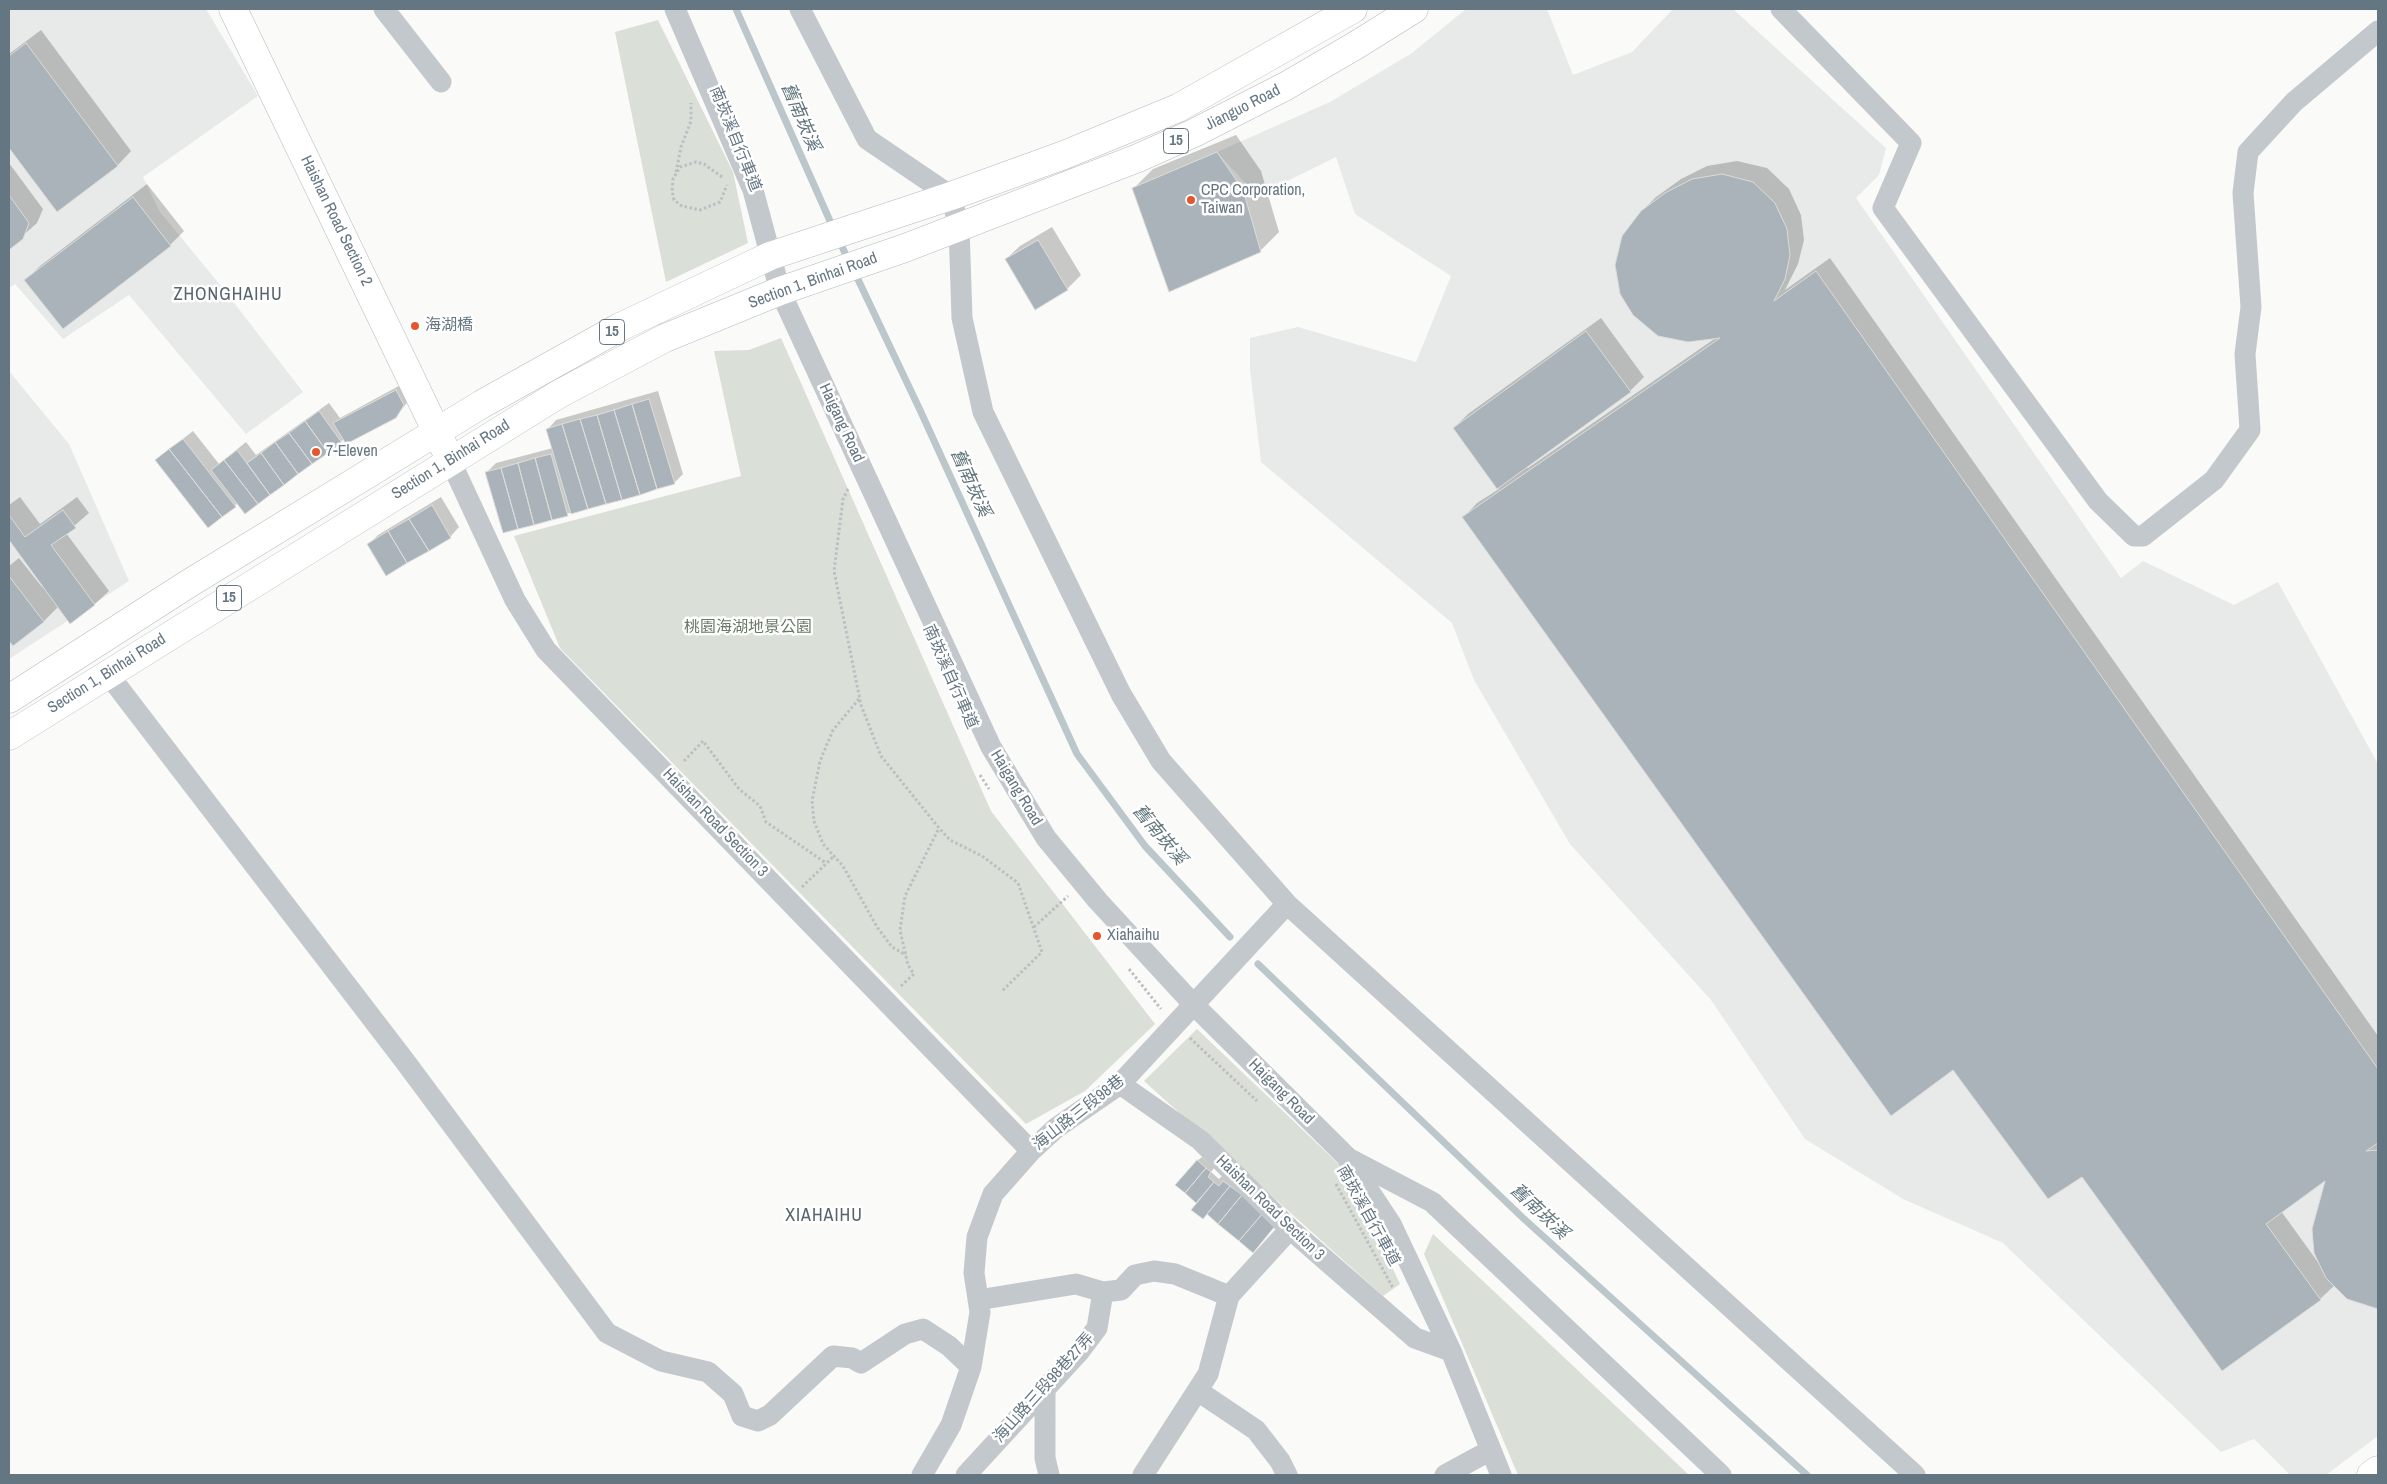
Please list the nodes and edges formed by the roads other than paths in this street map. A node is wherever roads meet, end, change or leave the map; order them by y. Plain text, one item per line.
1 (233, 9) edge
2 (384, 9) edge
3 (675, 9) edge
4 (800, 9) edge
5 (1353, 9) edge
6 (1414, 9) edge
7 (1781, 9) edge
8 (2378, 31) edge
9 (442, 82) dead end
10 (951, 196) junction
11 (904, 210) joint
12 (959, 227) junction
13 (914, 244) joint
14 (782, 252) junction
15 (780, 291) junction
16 (438, 433) junction
17 (450, 460) junction
18 (108, 674) junction
19 (9, 699) edge
20 (9, 736) edge
21 (1287, 904) junction
22 (1194, 1006) junction
23 (1120, 1084) junction
24 (1031, 1151) junction
25 (1346, 1156) junction
26 (1290, 1229) junction
27 (1103, 1292) junction
28 (1229, 1296) junction
29 (978, 1300) junction
30 (1451, 1351) junction
31 (971, 1367) junction
32 (1046, 1388) junction
33 (1198, 1391) junction
34 (1491, 1450) junction
35 (2378, 1470) edge
36 (922, 1475) edge
37 (966, 1475) edge
38 (1049, 1475) edge
39 (1143, 1475) edge
40 (1287, 1475) edge
41 (1445, 1475) edge
42 (1501, 1475) edge
43 (1721, 1475) edge
44 (1915, 1475) edge
45 (2371, 1475) edge

1 - 16 main road, Haishan Road Section 2
2 - 9 street
3 - 14 street, Haigang Road
4 - 10 street
5 - 10 main road, Jianguo Road / 15
6 - 12 main road, Jianguo Road / 15
7 - 8 street
10 - 11 main road, Jianguo Road / 15
10 - 12 street
11 - 14 main road, Section 1, Binhai Road / 15
12 - 13 main road, Jianguo Road / 15
12 - 21 street
13 - 15 main road, Section 1, Binhai Road / 15
14 - 15 street, Haigang Road
14 - 16 main road, Section 1, Binhai Road / 15
15 - 17 main road, Section 1, Binhai Road / 15
15 - 22 street, Haigang Road
16 - 17 main road, Haishan Road Section 2
16 - 19 main road, Section 1, Binhai Road / 15
17 - 18 main road, Section 1, Binhai Road / 15
17 - 24 street, Haishan Road Section 3
18 - 20 main road, Section 1, Binhai Road / 15
18 - 31 street
21 - 22 street, 海山路三段98巷
21 - 44 street
22 - 23 street, 海山路三段98巷
22 - 25 street, Haigang Road
23 - 24 street, 海山路三段98巷
23 - 26 street, Haishan Road Section 3
24 - 29 street, 海山路三段98巷
25 - 30 street, Haigang Road
25 - 43 street
26 - 28 street
26 - 30 street, Haishan Road Section 3
27 - 28 street
27 - 29 street
27 - 32 street, 海山路三段98巷27弄
28 - 33 street
29 - 31 street, 海山路三段98巷
30 - 34 street, Haigang Road
31 - 36 street, 海山路三段98巷
32 - 37 street, 海山路三段98巷27弄
32 - 38 street
33 - 39 street
33 - 40 street
34 - 41 street
34 - 42 street, Haigang Road
35 - 45 main road

